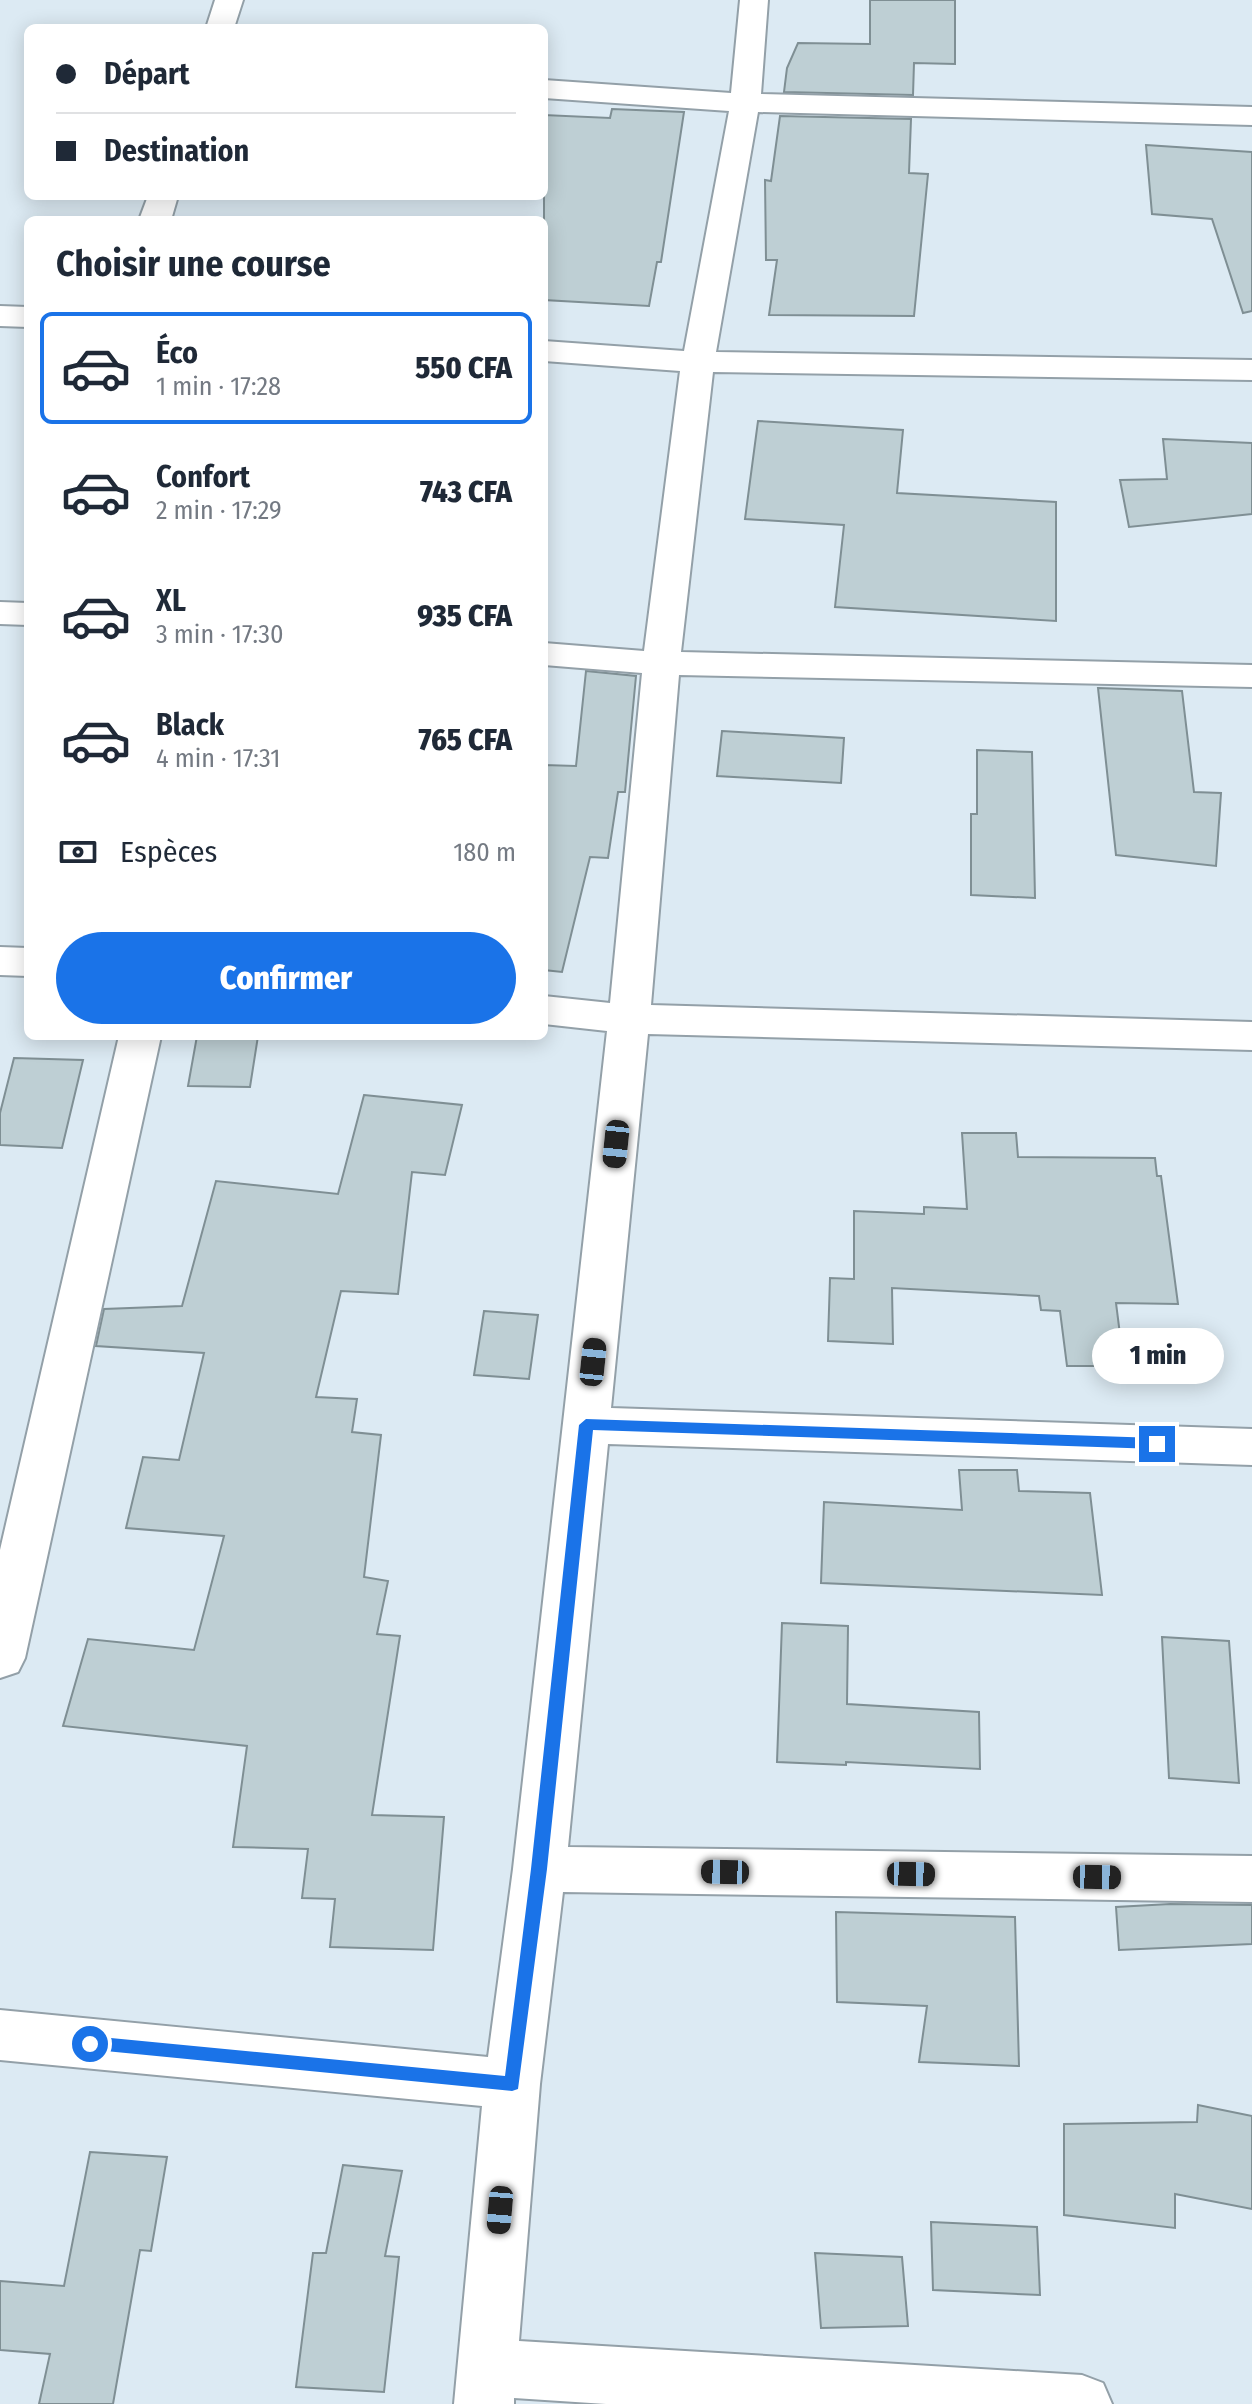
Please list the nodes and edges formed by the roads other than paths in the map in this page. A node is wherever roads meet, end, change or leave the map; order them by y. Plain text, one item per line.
1 (229, 0) edge
2 (754, 0) edge
3 (221, 24) edge
4 (548, 89) edge
5 (745, 103) junction
6 (1252, 116) edge
7 (0, 316) edge
8 (24, 317) edge
9 (548, 351) edge
10 (698, 362) junction
11 (1252, 370) edge
12 (548, 654) edge
13 (661, 663) junction
14 (1252, 676) edge
15 (0, 961) edge
16 (24, 962) edge
17 (548, 1010) edge
18 (629, 1019) junction
19 (1252, 1036) edge
20 (139, 1040) edge
21 (586, 1425) junction
22 (1252, 1447) edge
23 (0, 1658) edge
24 (539, 1869) junction
25 (1252, 1879) edge
26 (0, 2035) edge
27 (512, 2084) junction
28 (484, 2386) edge
29 (1082, 2404) edge

1 - 3 street
2 - 5 street
4 - 5 street
5 - 6 street
5 - 10 street
7 - 8 street
9 - 10 street
10 - 11 street
10 - 13 street
12 - 13 street
13 - 14 street
13 - 18 street
15 - 16 street
17 - 18 street
18 - 19 street
18 - 21 street
20 - 23 street
21 - 22 street
21 - 24 street
24 - 25 street
24 - 27 street
26 - 27 street
27 - 28 street
28 - 29 street

